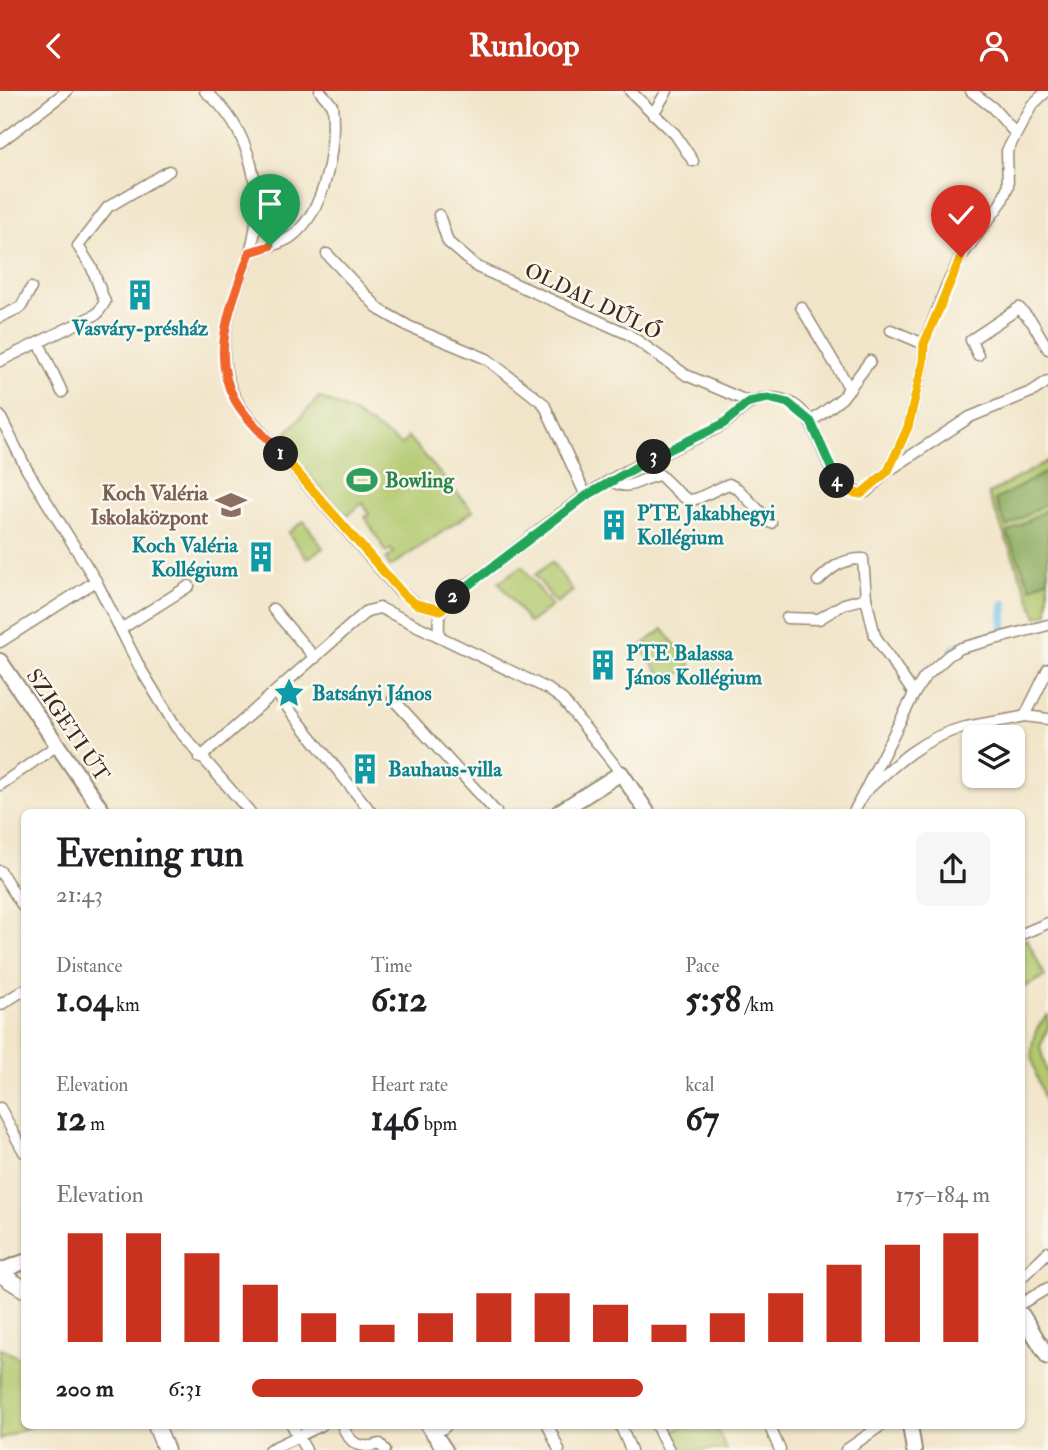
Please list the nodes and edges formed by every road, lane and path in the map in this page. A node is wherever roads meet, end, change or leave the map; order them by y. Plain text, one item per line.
1 (67, 91) edge
2 (205, 91) edge
3 (320, 91) edge
4 (630, 91) edge
5 (667, 91) edge
6 (971, 91) edge
7 (1046, 91) edge
8 (653, 114) junction
9 (1015, 133) junction
10 (0, 142) edge
11 (693, 161) dead end
12 (169, 171) dead end
13 (439, 215) dead end
14 (250, 252) junction
15 (327, 254) dead end
16 (31, 288) dead end
17 (801, 307) dead end
18 (0, 317) edge
19 (891, 330) dead end
20 (39, 343) junction
21 (924, 344) junction
22 (1048, 349) edge
23 (978, 355) dead end
24 (0, 361) edge
25 (870, 361) dead end
26 (1048, 381) edge
27 (850, 389) junction
28 (62, 392) dead end
29 (749, 402) junction
30 (0, 416) edge
31 (811, 422) junction
32 (888, 471) junction
33 (611, 480) junction
34 (586, 496) junction
35 (771, 523) dead end
36 (96, 581) junction
37 (818, 581) dead end
38 (189, 586) dead end
39 (866, 598) junction
40 (273, 609) dead end
41 (441, 610) junction
42 (787, 618) dead end
43 (1048, 625) edge
44 (121, 629) junction
45 (439, 635) junction
46 (0, 642) edge
47 (315, 659) junction
48 (0, 661) edge
49 (1048, 669) edge
50 (276, 693) junction
51 (914, 694) junction
52 (393, 699) dead end
53 (1026, 716) junction
54 (1048, 719) edge
55 (56, 746) junction
56 (200, 758) junction
57 (621, 773) junction
58 (0, 785) edge
59 (863, 794) junction
60 (101, 809) edge
61 (247, 809) edge
62 (369, 809) edge
63 (493, 809) edge
64 (564, 809) edge
65 (645, 809) edge
66 (856, 809) edge
67 (0, 871) edge
68 (21, 903) edge
69 (1048, 922) edge
70 (1025, 933) edge
71 (21, 992) edge
72 (0, 1005) edge
73 (0, 1108) edge
74 (21, 1146) edge
75 (1048, 1252) edge
76 (21, 1263) edge
77 (0, 1273) edge
78 (1025, 1274) edge
79 (21, 1287) edge
80 (1048, 1288) edge
81 (1025, 1301) edge
82 (1025, 1319) edge
83 (1047, 1350) edge
84 (158, 1429) edge
85 (294, 1429) edge
86 (313, 1429) edge
87 (344, 1429) edge
88 (438, 1429) edge
89 (550, 1429) edge
90 (622, 1429) edge
91 (658, 1429) edge
92 (771, 1429) edge
93 (876, 1429) edge
94 (911, 1429) edge
95 (298, 1436) junction
96 (365, 1449) edge
97 (166, 1450) edge
98 (269, 1450) edge
99 (306, 1450) edge
100 (385, 1450) edge
101 (444, 1450) edge
102 (559, 1450) edge
103 (631, 1450) edge
104 (668, 1450) edge
105 (780, 1450) edge
106 (846, 1450) edge
107 (914, 1450) edge

1 - 10 street
2 - 14 street
3 - 14 street
4 - 8 street
5 - 8 street
6 - 9 street
7 - 9 street
8 - 11 street
9 - 21 street
12 - 20 street
13 - 29 street, OLDAL DŰLŐ
14 - 41 street
15 - 34 street
16 - 18 street
17 - 27 street
19 - 21 street
20 - 24 street
20 - 28 street
21 - 32 street
22 - 23 street
25 - 27 street
26 - 32 street
27 - 31 street
29 - 31 street
29 - 33 street
30 - 36 street
31 - 32 street
33 - 34 street
33 - 35 street
34 - 41 street
36 - 44 street
36 - 46 street
37 - 39 street
38 - 44 street
39 - 42 street
39 - 51 street
40 - 47 street
41 - 45 street
43 - 51 street
44 - 56 street
45 - 47 street
45 - 57 street
47 - 50 street
48 - 55 street, SZIGETI ÚT
49 - 53 street
50 - 56 street
50 - 62 street
51 - 59 street
52 - 63 street
53 - 54 street
53 - 59 street
55 - 58 street
55 - 60 street, SZIGETI ÚT
56 - 61 street
57 - 64 street
57 - 65 street
59 - 66 street
67 - 68 street
69 - 70 street
71 - 72 street
73 - 74 street
75 - 78 street
76 - 77 street
77 - 79 main road
80 - 81 street
82 - 83 street
84 - 97 main road
85 - 95 street
86 - 95 street
87 - 96 street
88 - 101 street
89 - 102 street
90 - 103 street
91 - 104 street
92 - 105 street
93 - 106 street
94 - 107 street
95 - 98 street
95 - 99 street
96 - 100 street

